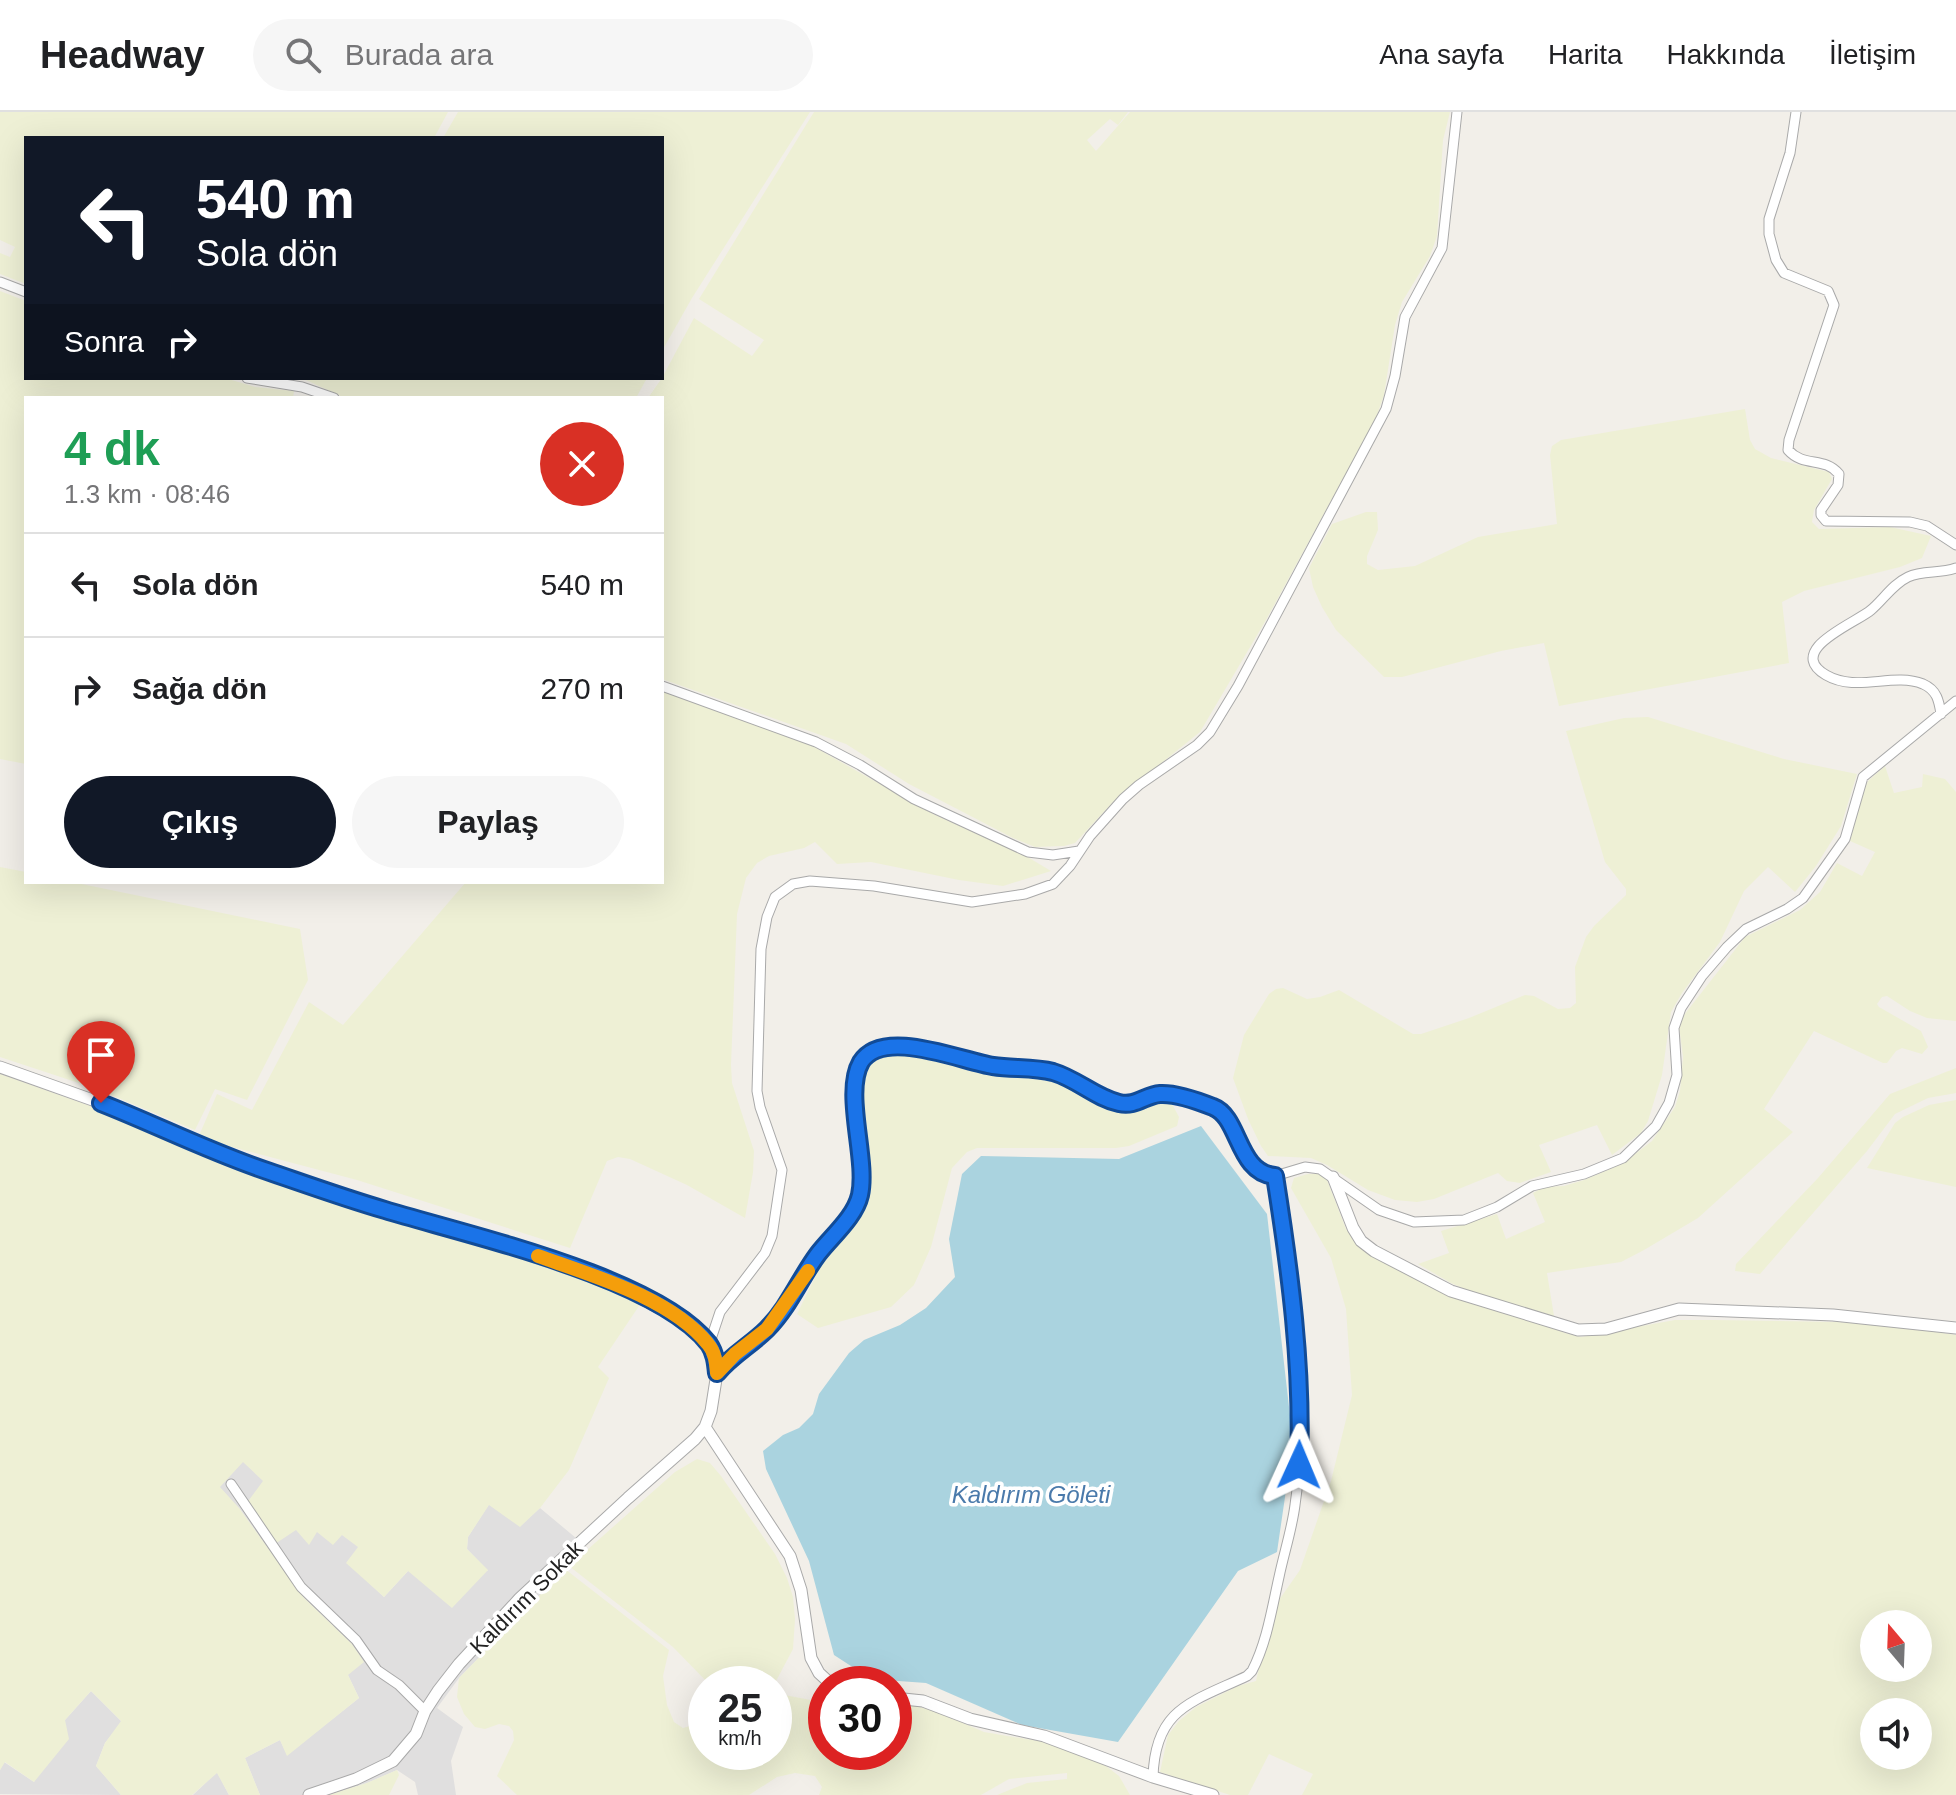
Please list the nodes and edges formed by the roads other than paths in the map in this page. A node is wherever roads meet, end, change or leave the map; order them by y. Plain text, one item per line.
1 (1457, 112) edge
2 (1796, 112) edge
3 (0, 282) edge
4 (24, 291) edge
5 (259, 380) edge
6 (328, 396) edge
7 (1956, 545) edge
8 (1956, 568) edge
9 (664, 687) edge
10 (1956, 701) edge
11 (1941, 714) junction
12 (1079, 851) junction
13 (0, 1067) edge
14 (1275, 1176) junction
15 (1333, 1177) junction
16 (1956, 1328) edge
17 (709, 1345) junction
18 (717, 1373) junction
19 (705, 1427) junction
20 (231, 1484) dead end
21 (815, 1666) edge
22 (912, 1700) edge
23 (425, 1711) junction
24 (1153, 1777) junction
25 (1193, 1792) edge
26 (309, 1795) edge
27 (1213, 1795) edge

1 - 12 street
2 - 7 street
3 - 4 street
5 - 6 street
8 - 11 street
9 - 12 street
10 - 11 street
11 - 15 street
12 - 17 street
13 - 17 street
14 - 15 street
14 - 18 street
14 - 24 street
15 - 16 street
17 - 18 street
18 - 19 street
19 - 21 street
19 - 23 street, Kaldırım Sokak
20 - 23 street
22 - 24 street
23 - 26 street, Kaldırım Sokak
24 - 25 street
25 - 27 street

